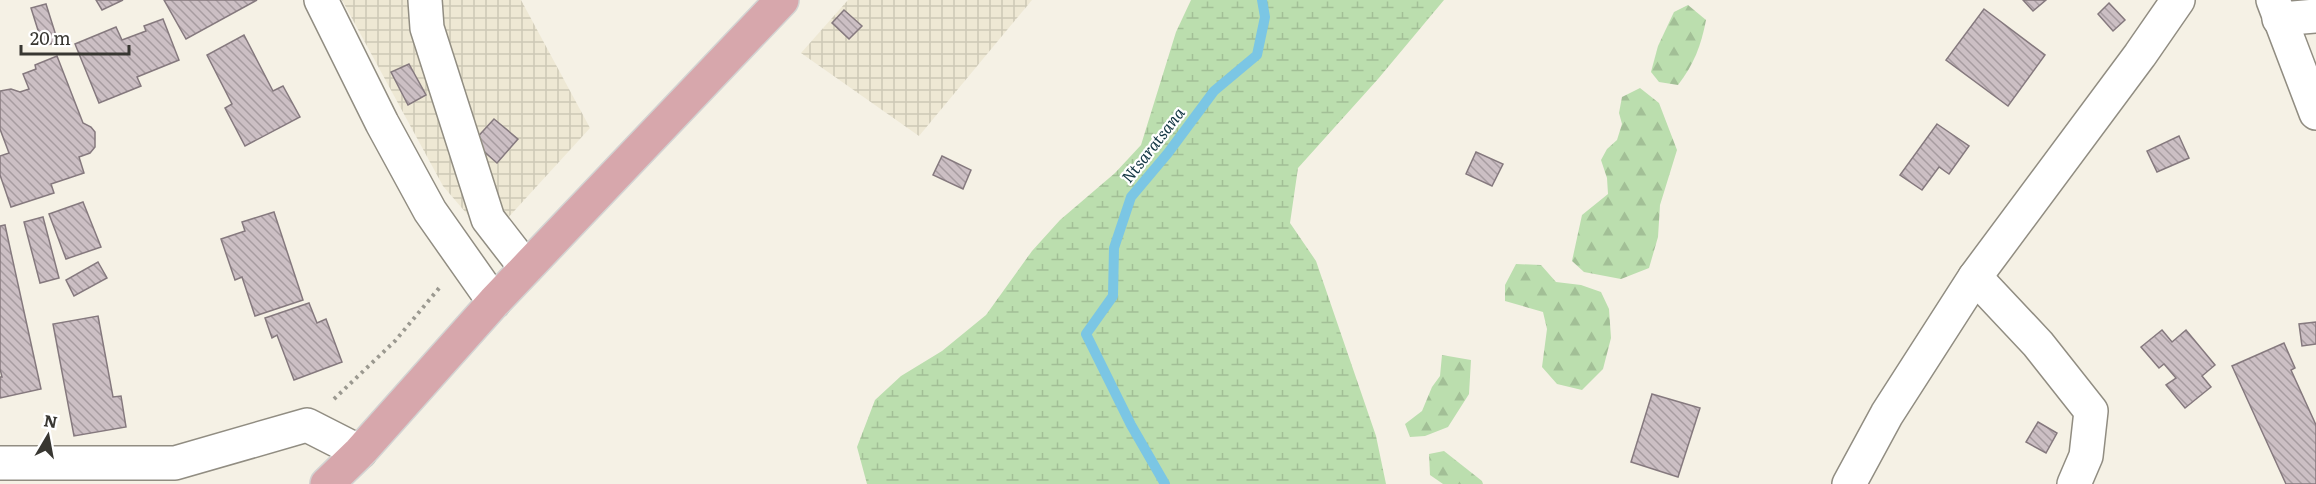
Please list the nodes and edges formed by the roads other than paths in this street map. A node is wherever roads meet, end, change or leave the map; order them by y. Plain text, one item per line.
1 (321, 0) edge
2 (425, 0) edge
3 (782, 0) edge
4 (2178, 0) edge
5 (2276, 10) edge
6 (2316, 16) edge
7 (2316, 113) edge
8 (526, 268) junction
9 (1975, 277) junction
10 (494, 302) junction
11 (360, 452) junction
12 (0, 463) edge
13 (327, 484) edge
14 (1849, 484) edge
15 (2074, 484) edge

1 - 10 street
2 - 8 street
3 - 8 main road
4 - 9 street
5 - 6 street
5 - 7 street
8 - 10 main road
9 - 14 street
9 - 15 street
10 - 11 main road
11 - 12 street
11 - 13 main road

